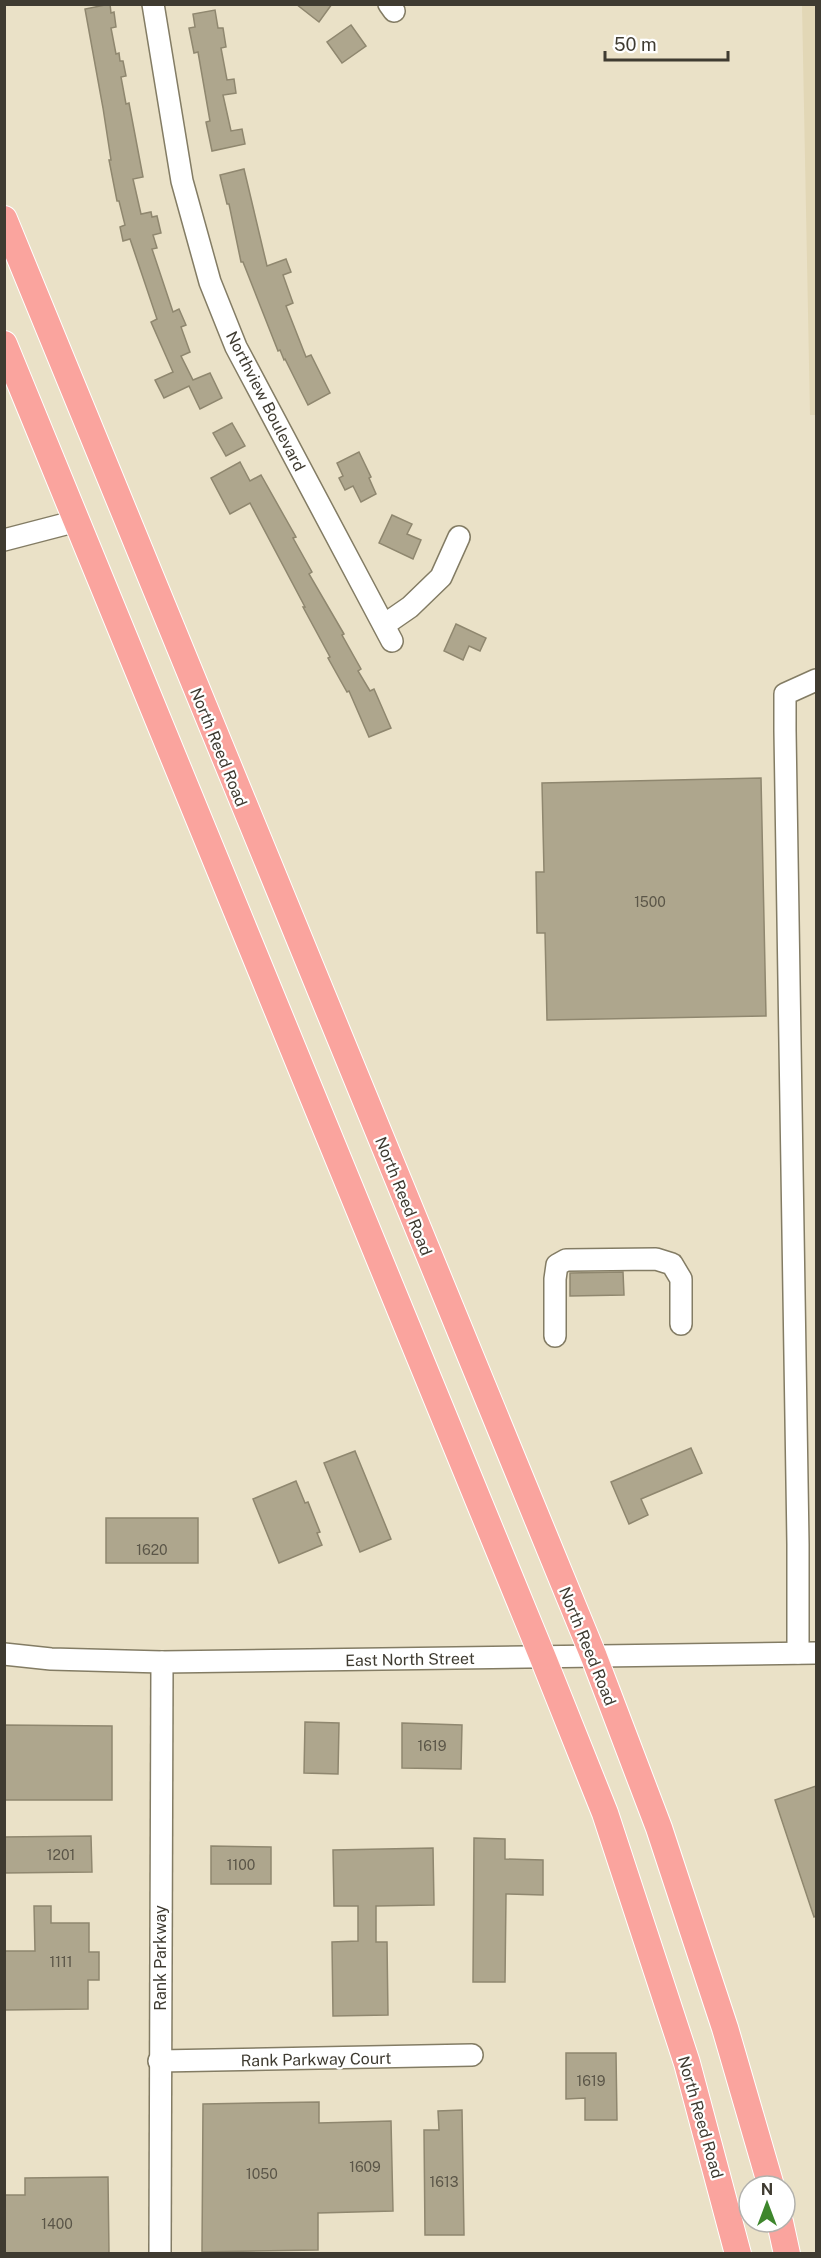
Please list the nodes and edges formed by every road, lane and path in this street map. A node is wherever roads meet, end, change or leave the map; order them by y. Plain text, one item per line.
1 (153, 4) edge
2 (4, 219) edge
3 (4, 344) edge
4 (77, 521) junction
5 (459, 537) dead end
6 (4, 540) edge
7 (816, 680) edge
8 (681, 1324) dead end
9 (555, 1336) dead end
10 (807, 1653) edge
11 (4, 1654) edge
12 (594, 1657) junction
13 (543, 1658) junction
14 (162, 1662) junction
15 (472, 2055) dead end
16 (159, 2061) junction
17 (768, 2174) edge
18 (783, 2234) edge
19 (160, 2253) edge
20 (738, 2253) edge
21 (787, 2253) edge

1 - 5 street, Northview Boulevard
2 - 12 main road, North Reed Road
3 - 4 main road, North Reed Road
4 - 6 street
4 - 13 main road, North Reed Road
7 - 10 street
8 - 9 street
10 - 12 street, East North Street
11 - 14 street, East North Street
12 - 13 street, East North Street
12 - 17 main road, North Reed Road
13 - 14 street, East North Street
13 - 20 main road, North Reed Road
14 - 16 street, Rank Parkway
15 - 16 street, Rank Parkway Court
16 - 19 street, Rank Parkway
18 - 21 main road

